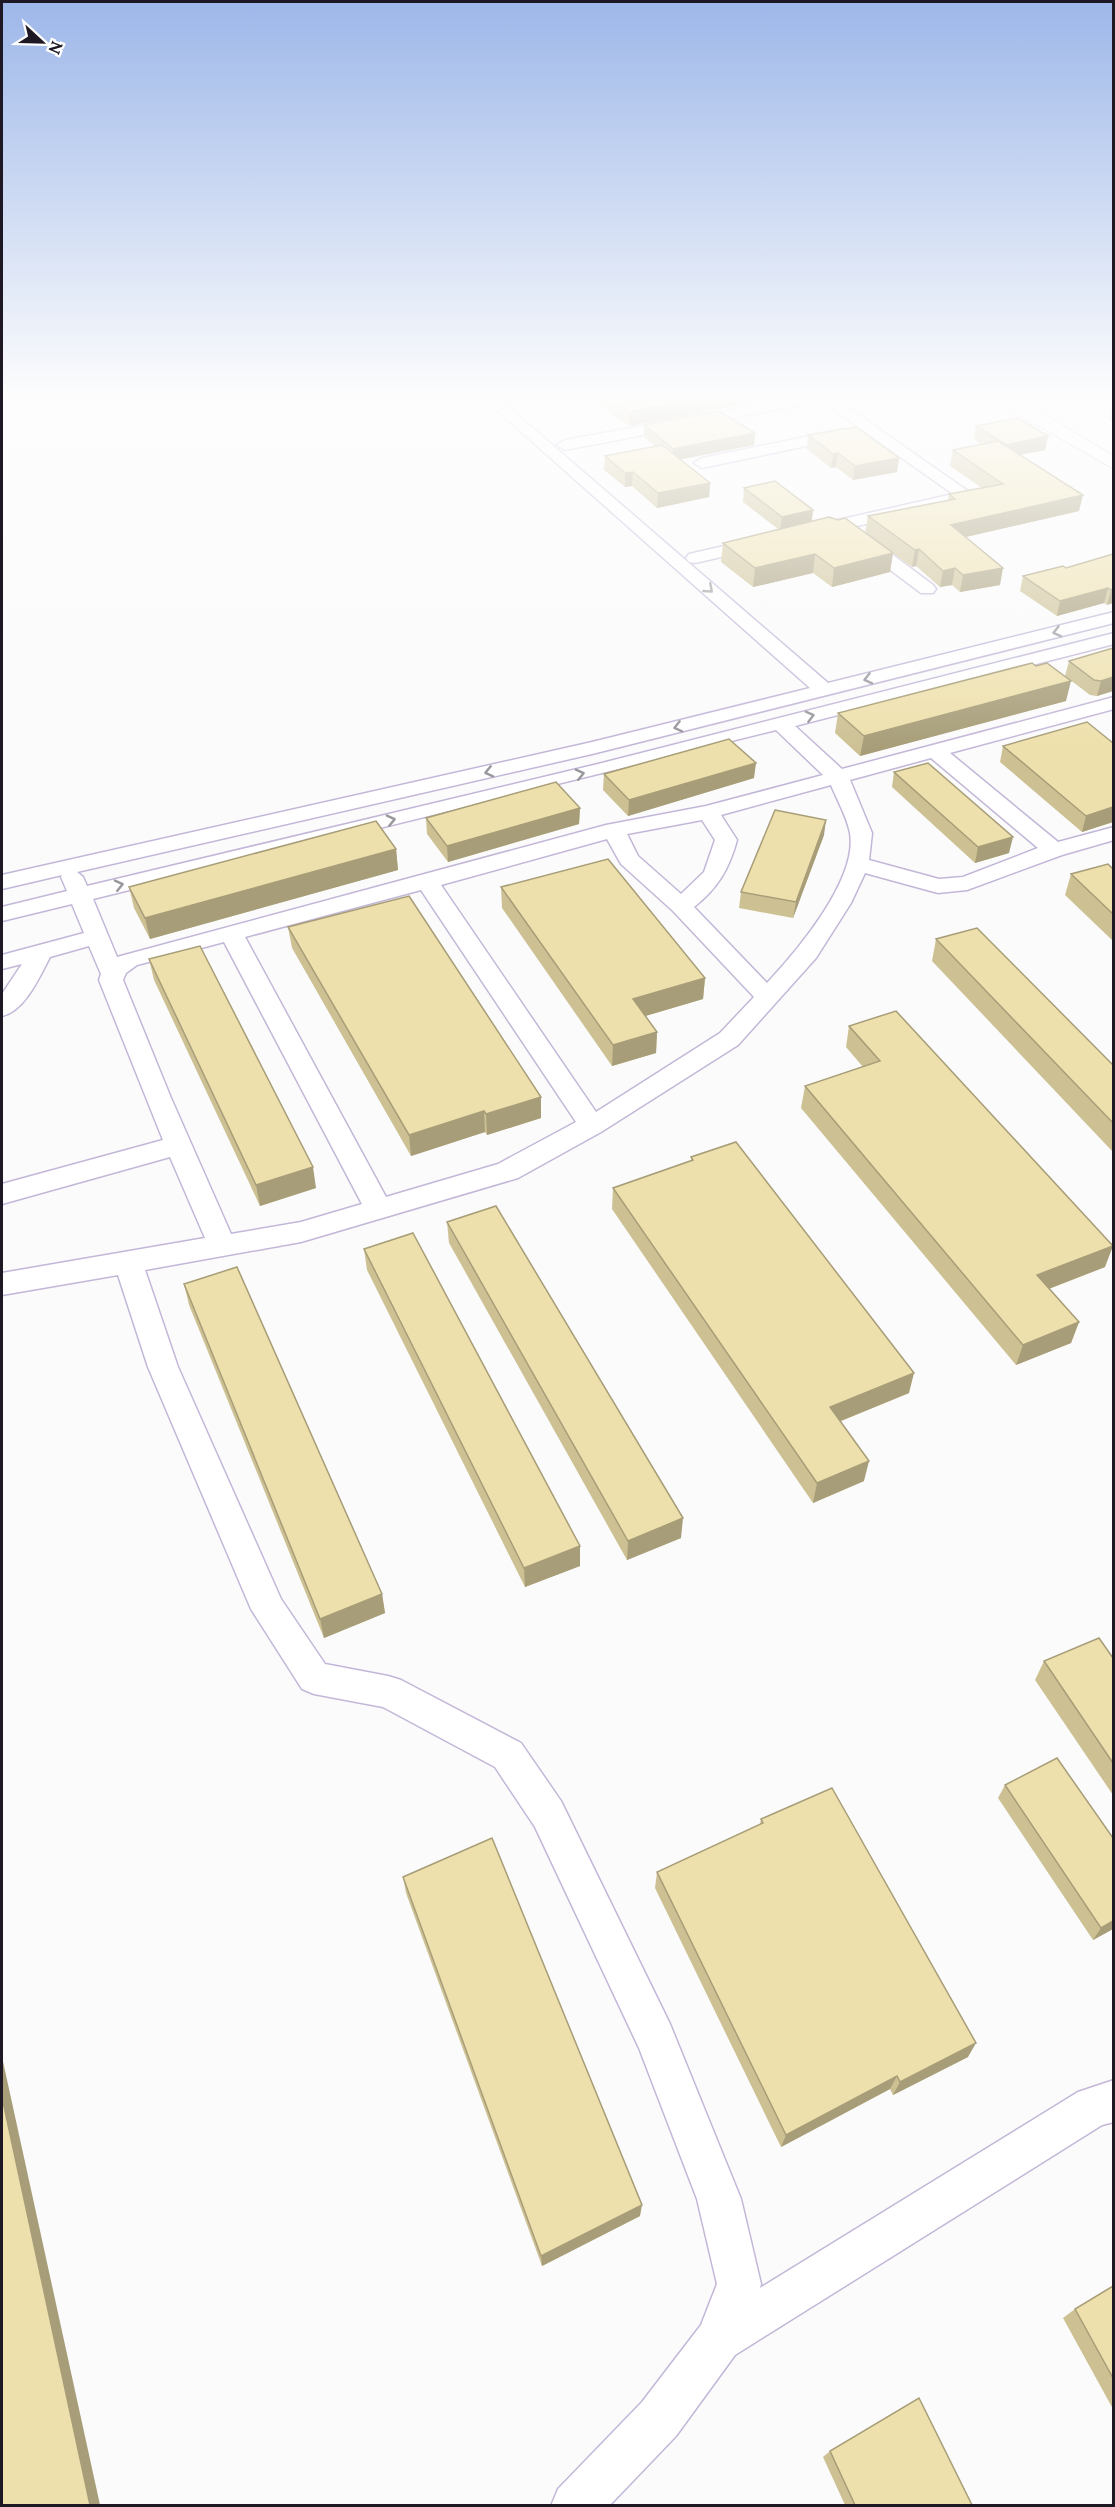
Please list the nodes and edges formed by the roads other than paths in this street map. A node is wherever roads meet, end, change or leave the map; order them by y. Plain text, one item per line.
1 (629, 516) edge
2 (647, 516) edge
3 (880, 516) edge
4 (841, 525) junction
5 (796, 535) edge
6 (773, 540) edge
7 (695, 558) junction
8 (927, 589) dead end
9 (1113, 617) edge
10 (1113, 638) edge
11 (1028, 660) junction
12 (1046, 674) edge
13 (833, 688) junction
14 (1074, 695) dead end
15 (1103, 706) edge
16 (780, 723) junction
17 (1113, 725) edge
18 (934, 750) junction
19 (838, 777) junction
20 (708, 812) junction
21 (614, 830) junction
22 (1103, 836) edge
23 (1054, 850) junction
24 (1113, 856) edge
25 (858, 864) junction
26 (68, 867) junction
27 (2, 882) edge
28 (427, 882) junction
29 (79, 894) junction
30 (681, 906) junction
31 (2, 914) edge
32 (231, 933) junction
33 (97, 937) junction
34 (41, 952) junction
35 (2, 963) edge
36 (112, 973) junction
37 (766, 996) junction
38 (2, 1008) edge
39 (592, 1126) junction
40 (178, 1145) junction
41 (2, 1194) edge
42 (379, 1209) junction
43 (222, 1246) junction
44 (128, 1262) junction
45 (2, 1284) edge
46 (1113, 2101) edge
47 (719, 2339) junction
48 (575, 2505) edge

1 -> 13 street
2 - 7 street
3 - 4 street
4 - 5 street
4 - 8 street
6 - 7 street
7 - 13 street
9 -> 13 street
10 - 11 street
11 - 12 street
16 -> 11 street
13 -> 26 street
14 - 15 street
15 - 17 street
15 - 18 street
16 - 19 street
29 -> 16 street
18 - 19 street
18 - 23 street
19 - 20 street
19 - 25 street
20 - 21 street
20 - 30 street
21 - 28 street
21 - 30 street
22 - 23 street
22 - 24 street
23 - 25 street
25 - 37 street
26 - 27 street
26 - 29 street
28 - 32 street
28 - 39 street
29 - 31 street
29 - 33 street
30 - 37 street
32 - 36 street
32 - 42 street
33 - 34 street
33 - 36 street
34 - 35 street
34 - 38 street
36 - 40 street
37 - 39 street
39 - 42 street
40 - 41 street
40 - 43 street
42 - 43 street
43 - 44 street
44 - 45 street
44 - 47 street
46 - 47 street
47 - 48 street

